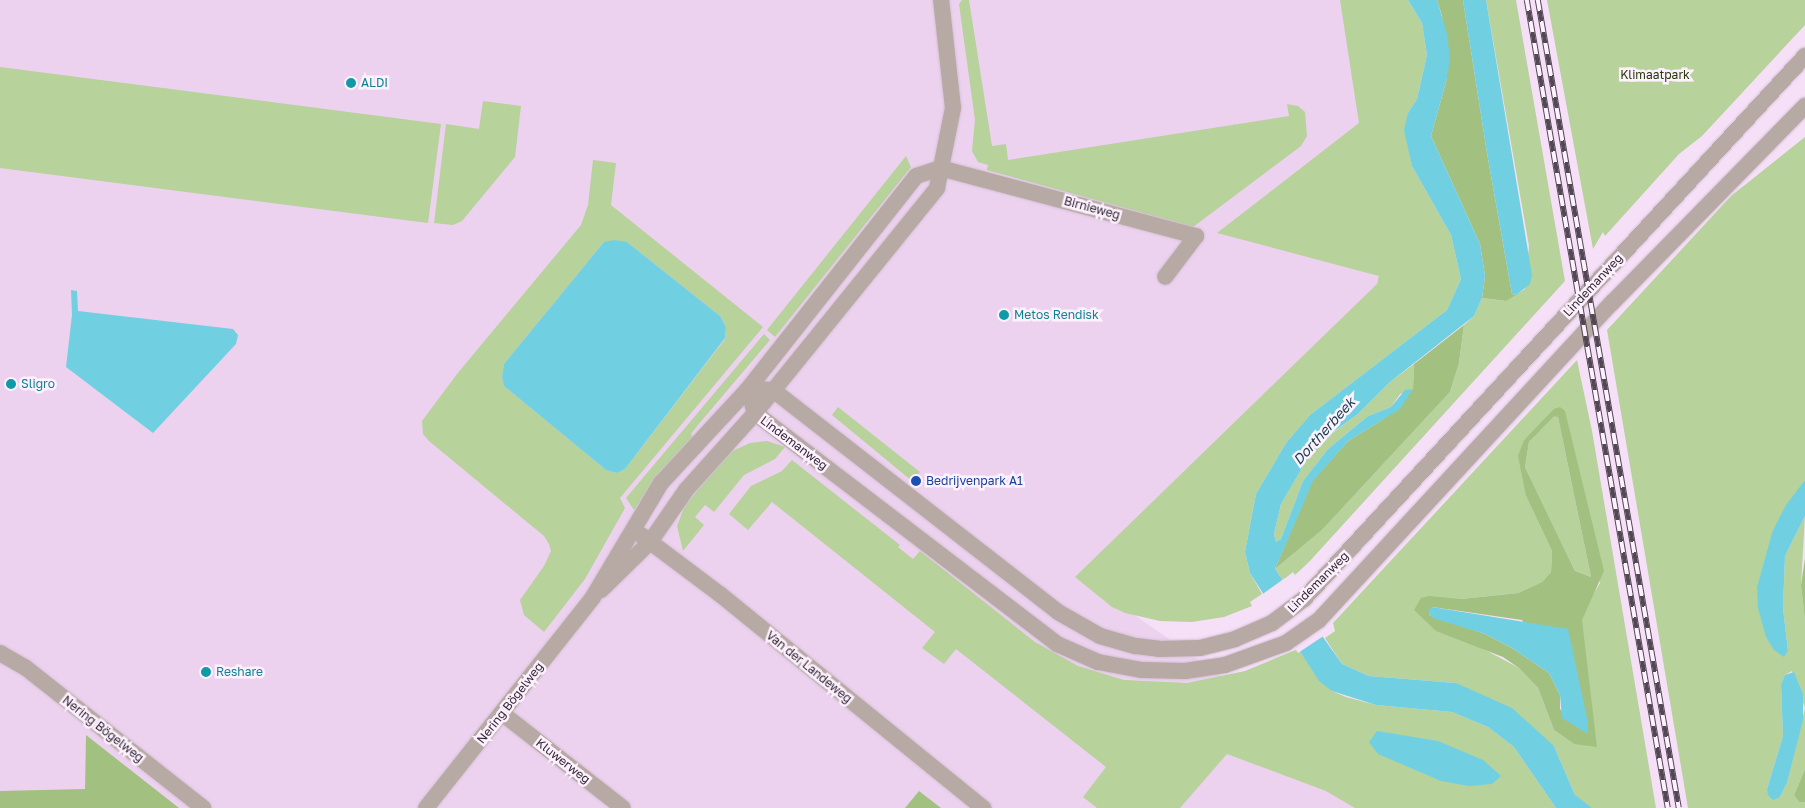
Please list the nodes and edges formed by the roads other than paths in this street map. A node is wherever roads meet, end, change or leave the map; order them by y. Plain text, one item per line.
1 (941, 0) edge
2 (1805, 56) edge
3 (1805, 106) edge
4 (940, 168) junction
5 (1165, 276) dead end
6 (748, 389) junction
7 (774, 390) junction
8 (755, 414) junction
9 (633, 529) junction
10 (650, 542) junction
11 (593, 596) junction
12 (0, 653) edge
13 (503, 714) junction
14 (202, 808) edge
15 (426, 808) edge
16 (623, 808) edge
17 (983, 808) edge

1 - 4 street
2 - 7 street, Lindemanweg
3 - 8 street, Lindemanweg
4 - 5 street, Birnieweg
4 - 6 street
4 - 7 street
6 - 7 street
6 - 8 street, Lindemanweg
6 - 9 street, Nering Bögelweg
7 - 8 street, Nering Bögelweg
8 - 10 street, Nering Bögelweg
9 - 10 street, Van der Landeweg
9 - 11 street, Nering Bögelweg
10 - 11 street, Nering Bögelweg
10 - 17 street, Van der Landeweg
11 - 13 street, Nering Bögelweg
12 - 14 street, Nering Bögelweg
13 - 15 street, Nering Bögelweg
13 - 16 street, Kluwerweg

